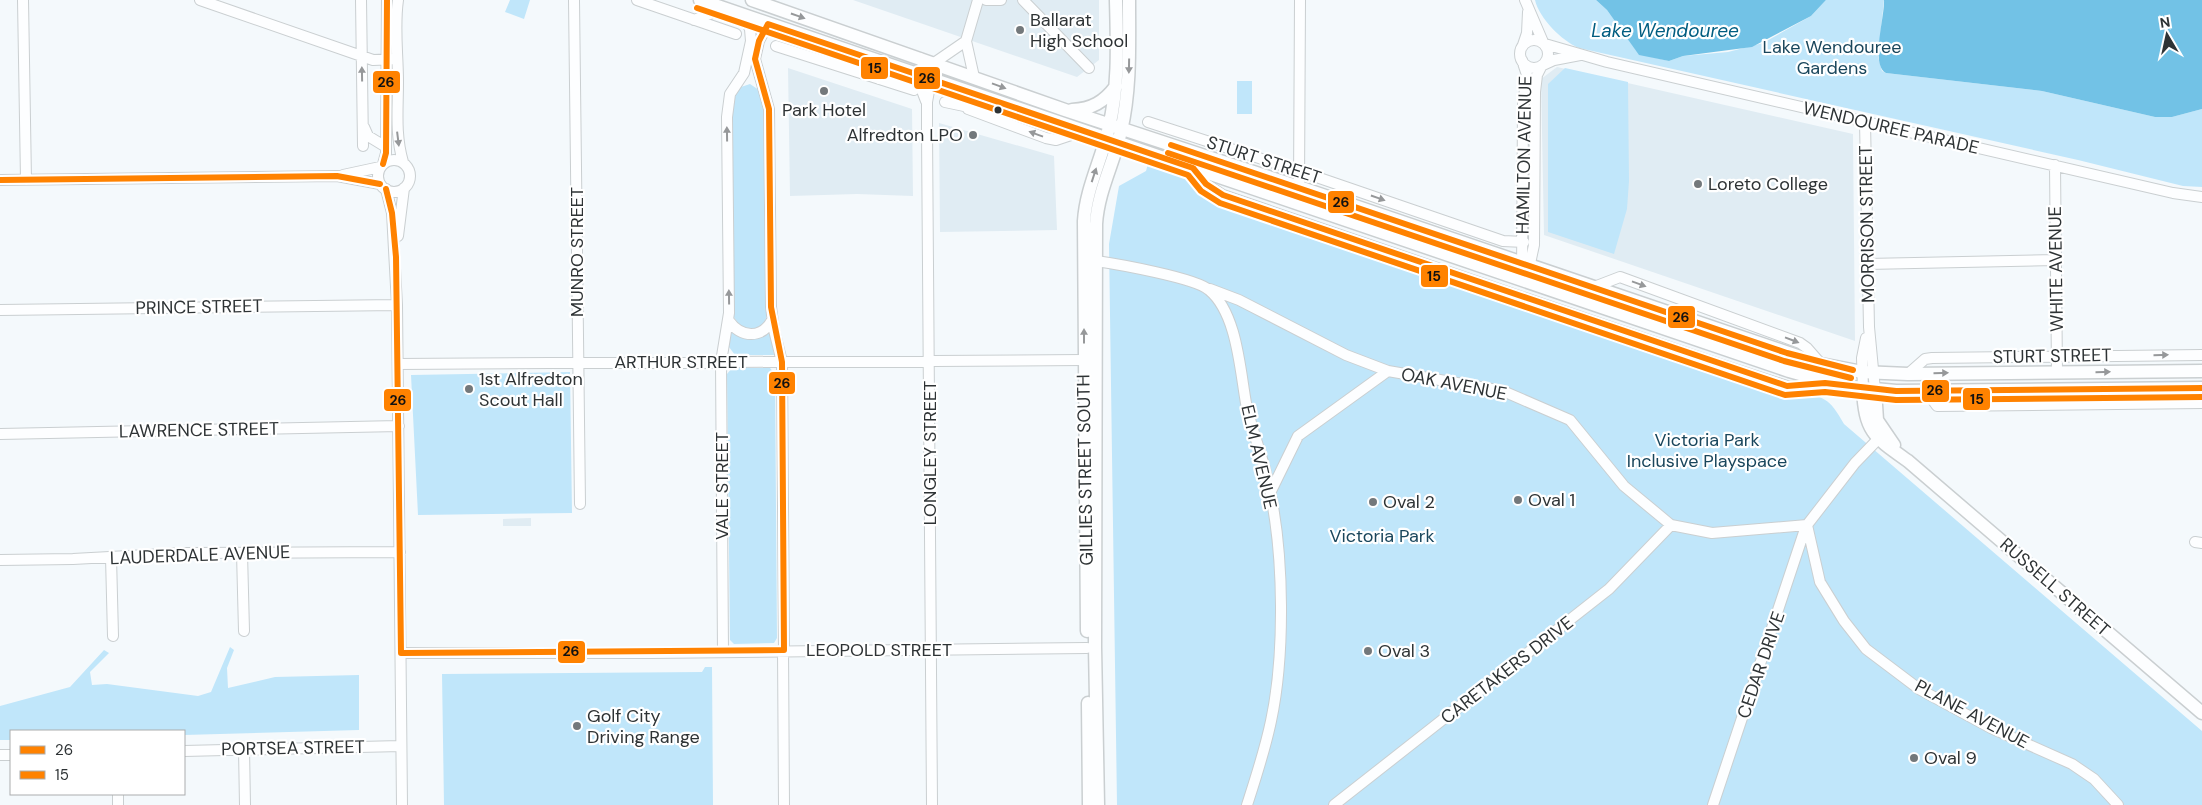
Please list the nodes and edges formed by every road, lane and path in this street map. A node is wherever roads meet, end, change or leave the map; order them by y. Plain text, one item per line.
1 (23, 0) edge
2 (200, 0) edge
3 (361, 0) edge
4 (387, 0) edge
5 (398, 0) edge
6 (574, 0) edge
7 (637, 0) edge
8 (700, 0) edge
9 (752, 0) edge
10 (978, 0) edge
11 (986, 0) edge
12 (1001, 0) edge
13 (1022, 0) edge
14 (1116, 0) edge
15 (1129, 0) edge
16 (1300, 0) edge
17 (1527, 4) edge
18 (722, 8) junction
19 (743, 15) junction
20 (694, 20) junction
21 (768, 24) junction
22 (793, 32) junction
23 (736, 34) dead end
24 (966, 41) junction
25 (1544, 43) junction
26 (1523, 45) junction
27 (776, 46) dead end
28 (798, 53) junction
29 (1581, 55) junction
30 (362, 56) junction
31 (920, 58) junction
32 (386, 60) junction
33 (397, 60) junction
34 (1522, 60) junction
35 (934, 63) junction
36 (1542, 66) junction
37 (1089, 68) dead end
38 (911, 73) junction
39 (974, 77) junction
40 (879, 80) junction
41 (931, 80) junction
42 (736, 85) junction
43 (761, 85) junction
44 (1116, 86) junction
45 (954, 87) junction
46 (914, 90) dead end
47 (927, 102) junction
48 (945, 102) dead end
49 (964, 106) junction
50 (1065, 110) junction
51 (1148, 122) dead end
52 (1865, 122) junction
53 (363, 123) junction
54 (1116, 127) junction
55 (1083, 131) junction
56 (1112, 141) junction
57 (363, 146) dead end
58 (386, 147) junction
59 (403, 162) junction
60 (2055, 165) junction
61 (382, 166) junction
62 (1193, 168) junction
63 (1299, 171) junction
64 (337, 176) junction
65 (0, 180) edge
66 (26, 180) junction
67 (383, 187) junction
68 (1299, 187) junction
69 (404, 188) junction
70 (2202, 197) edge
71 (1524, 242) junction
72 (396, 257) junction
73 (2055, 260) junction
74 (1096, 261) junction
75 (1527, 264) junction
76 (1867, 264) junction
77 (1524, 281) junction
78 (1594, 287) junction
79 (1207, 288) junction
80 (397, 305) junction
81 (0, 310) edge
82 (772, 320) junction
83 (1636, 320) junction
84 (729, 321) junction
85 (1630, 334) junction
86 (2202, 354) edge
87 (2057, 356) junction
88 (1090, 360) junction
89 (930, 361) junction
90 (577, 362) junction
91 (721, 362) junction
92 (782, 362) junction
93 (398, 364) junction
94 (1821, 364) junction
95 (1388, 371) junction
96 (2202, 371) edge
97 (1868, 372) junction
98 (2057, 372) junction
99 (1908, 374) junction
100 (1830, 383) junction
101 (2202, 388) edge
102 (1869, 389) junction
103 (1926, 391) junction
104 (2202, 403) edge
105 (399, 426) junction
106 (0, 434) edge
107 (1881, 435) junction
108 (1270, 491) junction
109 (580, 504) dead end
110 (1672, 525) junction
111 (1807, 525) junction
112 (400, 552) junction
113 (242, 553) junction
114 (111, 557) junction
115 (0, 560) edge
116 (244, 631) dead end
117 (113, 636) dead end
118 (1091, 648) junction
119 (931, 649) junction
120 (784, 650) junction
121 (723, 652) junction
122 (401, 653) junction
123 (2202, 713) edge
124 (401, 746) junction
125 (244, 749) junction
126 (185, 751) edge
127 (244, 805) edge
128 (402, 805) edge
129 (784, 805) edge
130 (932, 805) edge
131 (1089, 805) edge
132 (1098, 805) edge
133 (1247, 805) edge
134 (1334, 805) edge
135 (1713, 805) edge
136 (2118, 805) edge

1 - 66 street
2 - 30 street
3 - 30 street
4 - 32 street
5 - 33 street
6 - 90 street, MUNRO STREET
7 - 20 street
8 - 18 main road, STURT STREET
9 -> 31 main road, STURT STREET
10 - 24 street
11 - 12 street
13 - 37 street
14 - 44 main road
15 -> 54 main road
16 - 63 street
17 - 25 street
17 - 26 street
18 - 19 main road, STURT STREET
18 - 20 street
19 - 21 main road, STURT STREET
19 - 42 street, VALE STREET
20 - 23 street
21 - 22 main road, STURT STREET
21 - 43 street
22 - 28 street
22 - 38 main road, STURT STREET
24 - 35 street
24 - 39 street
25 - 26 street
25 - 29 street, WENDOUREE PARADE
25 - 36 street
26 - 34 street
27 - 28 street
28 - 40 street
29 - 36 street, WENDOUREE PARADE
29 - 52 street, WENDOUREE PARADE
30 - 32 street
53 -> 30 street
31 - 35 main road, STURT STREET
31 - 41 street
32 - 33 street
32 - 58 street
33 -> 59 street
34 - 36 street
34 - 71 street, HAMILTON AVENUE
35 - 39 main road, STURT STREET
36 - 75 street, HAMILTON AVENUE
38 - 40 street
38 - 41 main road, STURT STREET
38 - 47 street, LONGLEY STREET
39 -> 50 main road, STURT STREET
40 - 46 street
41 - 45 main road, STURT STREET
41 - 47 street, LONGLEY STREET
42 - 43 street
84 -> 42 street, VALE STREET
43 - 82 street
44 - 50 main road
44 - 54 main road
45 - 49 street
45 - 55 main road, STURT STREET
47 - 89 street, LONGLEY STREET
48 - 49 street
55 -> 49 street
50 - 54 main road, STURT STREET
51 - 63 street, STURT STREET
52 - 60 street, WENDOUREE PARADE
52 - 76 street, MORRISON STREET
53 - 57 street
53 - 58 street
54 - 56 main road
54 - 68 main road, STURT STREET
55 - 56 main road, STURT STREET
56 - 62 main road, STURT STREET
56 - 74 main road, GILLIES STREET SOUTH
88 -> 56 main road, GILLIES STREET SOUTH
58 - 61 street
59 - 61 street
59 - 69 street
60 - 70 street, WENDOUREE PARADE
60 - 73 street, WHITE AVENUE
61 - 64 street
61 - 67 street
62 - 77 main road, STURT STREET
62 - 85 street, STURT STREET
63 - 68 street
63 -> 71 street, STURT STREET
64 - 66 street
64 - 67 street
65 - 66 street
67 - 69 street
67 - 72 street
68 - 75 main road, STURT STREET
69 - 72 street
71 - 75 street, HAMILTON AVENUE
72 - 80 street
73 - 76 street
73 - 87 street, WHITE AVENUE
74 - 79 street
74 - 88 main road, GILLIES STREET SOUTH
75 - 77 street, HAMILTON AVENUE
75 - 78 main road, STURT STREET
76 - 97 street, MORRISON STREET
77 - 83 main road, STURT STREET
78 - 94 main road, STURT STREET
78 -> 94 street
79 - 95 street, OAK AVENUE
79 - 108 street, ELM AVENUE
80 - 81 street, PRINCE STREET
80 - 93 street
82 - 84 street
82 - 92 street
83 - 85 street
83 - 100 main road, STURT STREET
84 - 91 street, VALE STREET
85 - 100 street, STURT STREET
87 -> 86 street, STURT STREET
87 - 98 street, WHITE AVENUE
87 - 99 street, STURT STREET
88 - 89 street, ARTHUR STREET
88 - 118 main road, GILLIES STREET SOUTH
89 - 92 street, ARTHUR STREET
89 - 119 street, LONGLEY STREET
90 - 91 street, ARTHUR STREET
90 - 93 street, ARTHUR STREET
90 - 109 street, MUNRO STREET
91 - 92 street, ARTHUR STREET
91 - 121 street, VALE STREET
92 - 120 street
93 - 105 street
94 - 97 main road, STURT STREET
95 - 108 street, OAK AVENUE
95 - 110 street, OAK AVENUE
98 -> 96 main road, STURT STREET
97 - 99 main road, STURT STREET
97 - 102 street, RUSSELL STREET
99 -> 98 main road, STURT STREET
100 - 102 main road, STURT STREET
101 - 103 main road, STURT STREET
102 - 103 main road, STURT STREET
102 - 107 main road, RUSSELL STREET
103 - 104 street
105 - 106 street, LAWRENCE STREET
105 - 112 street
107 - 111 street
107 - 123 main road, RUSSELL STREET
108 - 133 street, ELM AVENUE
110 - 111 street, OAK AVENUE
110 - 134 street, CARETAKERS DRIVE
111 - 135 street, CEDAR DRIVE
111 - 136 street, PLANE AVENUE
112 - 113 street, LAUDERDALE AVENUE
112 - 122 street
113 - 114 street, LAUDERDALE AVENUE
113 - 116 street
114 - 115 street, LAUDERDALE AVENUE
114 - 117 street
118 - 119 street, LEOPOLD STREET
118 - 131 main road, GILLIES STREET SOUTH
118 - 132 main road, GILLIES STREET SOUTH
119 - 120 street, LEOPOLD STREET
119 - 130 street, LONGLEY STREET
120 - 121 street, LEOPOLD STREET
120 - 129 street
121 - 122 street, LEOPOLD STREET
122 - 124 street
124 - 125 street, PORTSEA STREET
124 - 128 street
125 - 126 street, PORTSEA STREET
125 - 127 street

